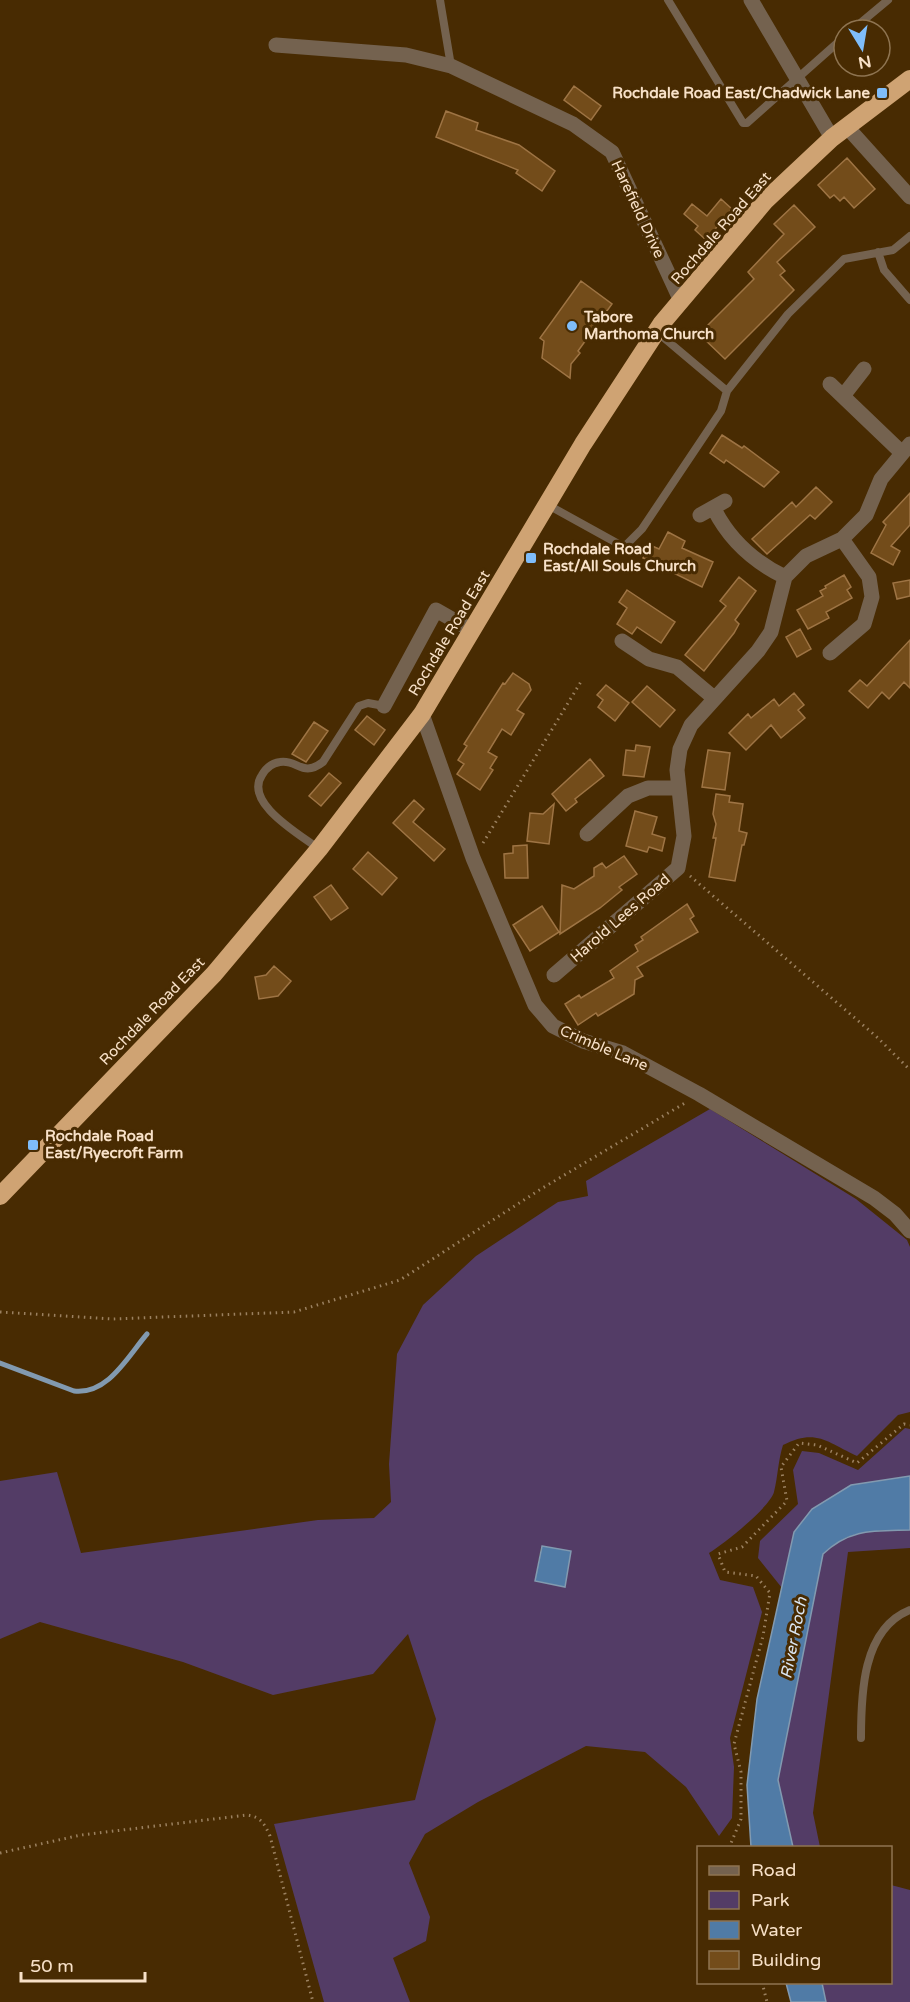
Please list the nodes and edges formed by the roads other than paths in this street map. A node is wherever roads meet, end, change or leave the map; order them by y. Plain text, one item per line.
1 (440, 0) edge
2 (669, 0) edge
3 (751, 0) edge
4 (888, 0) edge
5 (866, 18) edge
6 (276, 45) dead end
7 (832, 47) edge
8 (451, 66) junction
9 (796, 77) junction
10 (910, 79) edge
11 (848, 126) junction
12 (832, 138) junction
13 (910, 196) edge
14 (910, 236) edge
15 (878, 252) junction
16 (910, 300) edge
17 (681, 301) junction
18 (656, 332) junction
19 (864, 369) dead end
20 (831, 384) dead end
21 (727, 392) junction
22 (843, 396) junction
23 (905, 448) edge
24 (546, 505) junction
25 (713, 509) dead end
26 (842, 539) junction
27 (785, 577) junction
28 (471, 630) junction
29 (622, 640) dead end
30 (830, 653) dead end
31 (714, 698) junction
32 (384, 706) joint
33 (422, 714) junction
34 (678, 788) junction
35 (587, 834) dead end
36 (319, 849) junction
37 (554, 975) dead end
38 (0, 1196) edge
39 (910, 1231) edge
40 (910, 1610) edge
41 (861, 1738) dead end

1 - 8 lane
2 - 9 lane
3 - 9 street
4 - 5 lane
6 - 8 street, Harefield Drive
7 - 9 lane
8 - 17 street, Harefield Drive
9 - 12 street
10 - 11 highway, Rochdale Road East
11 - 12 highway, Rochdale Road East
11 - 13 street
12 - 17 highway, Rochdale Road East
14 - 15 lane
15 - 16 lane
15 - 21 lane
17 - 18 highway, Rochdale Road East
18 - 21 lane
18 - 24 highway, Rochdale Road East
19 - 22 street
20 - 22 street
21 - 24 lane
22 - 23 street
23 - 26 street
24 - 28 highway, Rochdale Road East
25 - 27 street
26 - 27 street
26 - 30 street
27 - 31 street, Harold Lees Road
28 - 32 street
28 - 33 highway, Rochdale Road East
29 - 31 street
31 - 34 street, Harold Lees Road
32 - 36 lane
33 - 36 highway, Rochdale Road East
33 - 39 street, Crimble Lane
34 - 35 street
34 - 37 street, Harold Lees Road
36 - 38 highway, Rochdale Road East
40 - 41 lane

